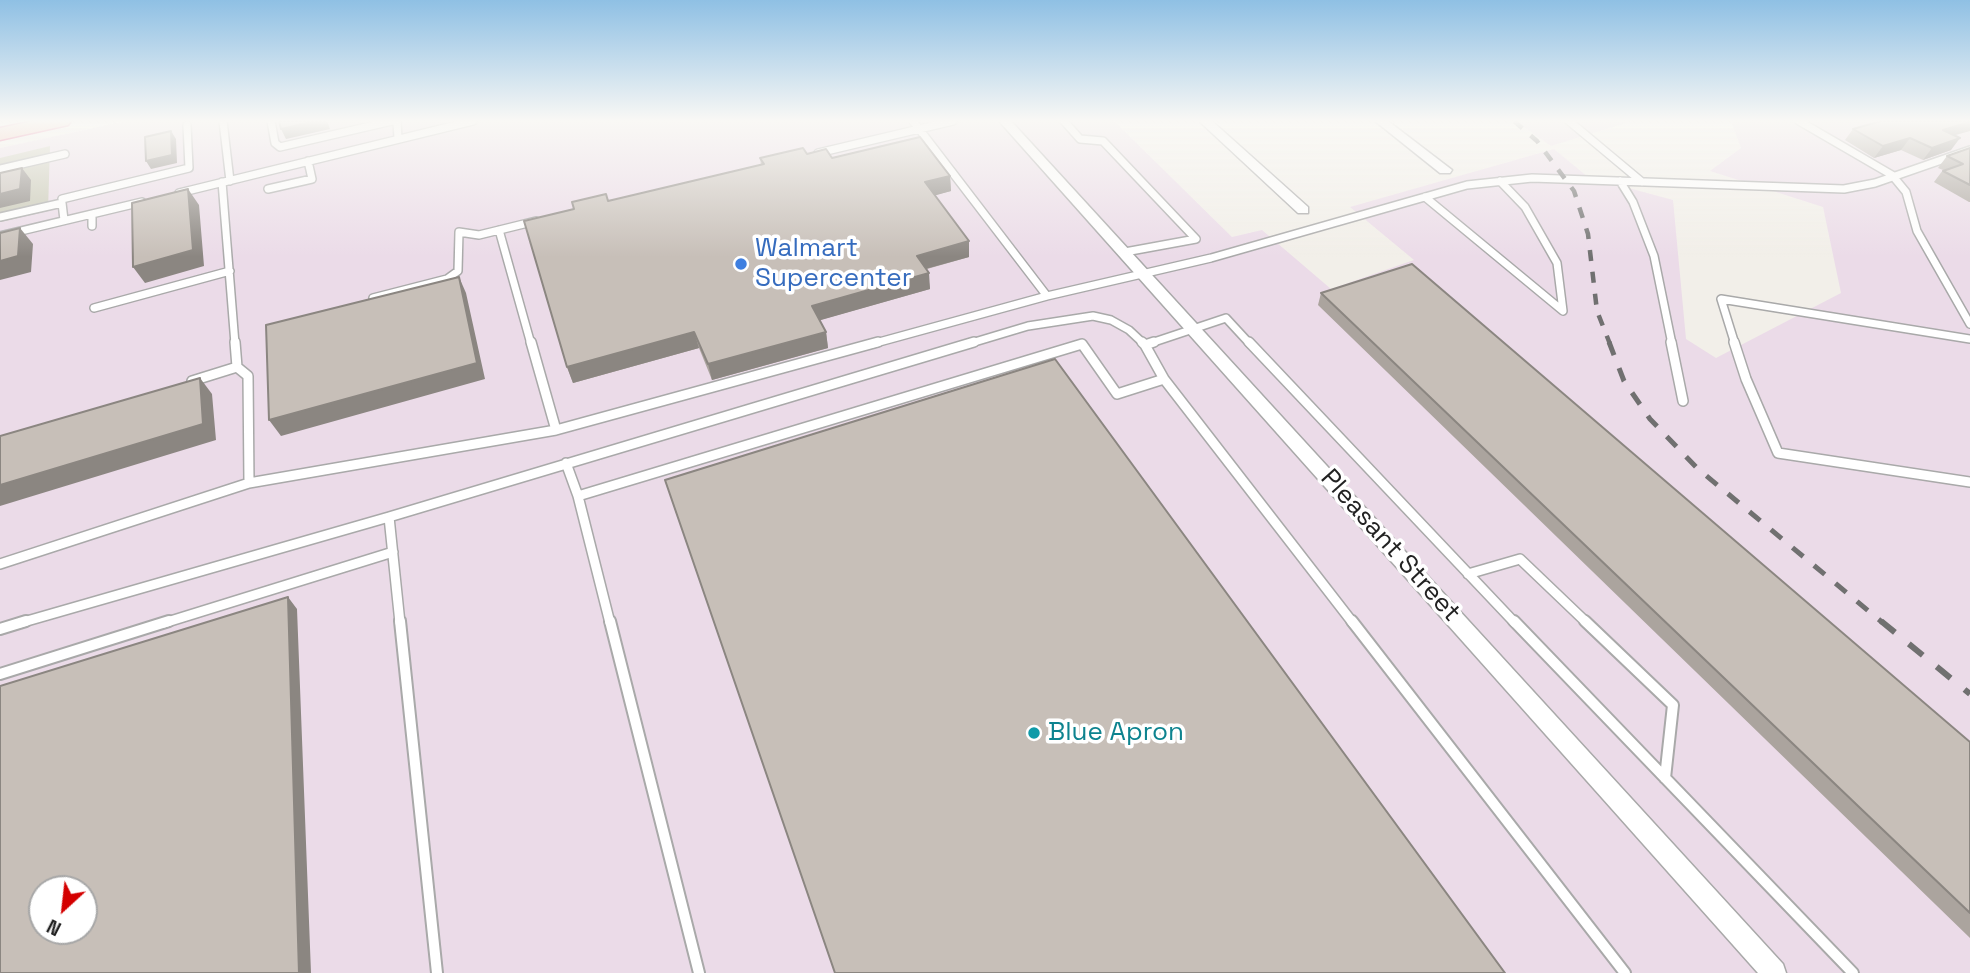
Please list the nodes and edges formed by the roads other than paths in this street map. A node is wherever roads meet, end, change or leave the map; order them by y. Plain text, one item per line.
1 (188, 166) edge
2 (225, 166) edge
3 (289, 166) edge
4 (309, 166) edge
5 (947, 166) edge
6 (1047, 166) edge
7 (1124, 166) edge
8 (1255, 166) edge
9 (1440, 166) edge
10 (1624, 166) edge
11 (1877, 166) edge
12 (1919, 166) edge
13 (1445, 170) dead end
14 (1892, 175) junction
15 (226, 181) junction
16 (1500, 181) junction
17 (1620, 181) junction
18 (1642, 181) junction
19 (268, 188) dead end
20 (170, 195) edge
21 (1425, 197) junction
22 (157, 198) edge
23 (62, 199) dead end
24 (1303, 210) dead end
25 (92, 214) junction
26 (0, 217) edge
27 (544, 219) edge
28 (64, 220) junction
29 (92, 226) dead end
30 (499, 230) junction
31 (0, 236) edge
32 (1125, 252) junction
33 (230, 271) junction
34 (1144, 274) junction
35 (1047, 296) junction
36 (373, 298) edge
37 (94, 307) dead end
38 (1970, 324) edge
39 (1194, 329) junction
40 (1970, 339) edge
41 (1144, 345) junction
42 (237, 368) junction
43 (1164, 379) junction
44 (180, 385) edge
45 (1684, 401) dead end
46 (556, 430) junction
47 (566, 463) junction
48 (249, 482) junction
49 (1970, 482) edge
50 (578, 496) junction
51 (389, 517) junction
52 (393, 552) junction
53 (0, 564) edge
54 (1468, 574) junction
55 (0, 629) edge
56 (0, 674) edge
57 (1665, 778) junction
58 (437, 973) edge
59 (699, 973) edge
60 (1625, 973) edge
61 (1774, 973) edge
62 (1853, 973) edge

1 - 23 lane
2 - 15 lane
3 - 15 lane
4 - 19 lane
5 - 35 lane
6 - 32 street, Pleasant Street
7 - 32 lane
8 - 24 street
9 - 13 street
10 - 18 lane
11 - 14 lane
12 - 14 lane
14 - 18 lane
14 - 38 lane
15 - 20 lane
15 - 33 lane
16 - 17 lane
16 - 21 lane
16 - 21 lane
17 - 18 lane
17 - 45 lane
21 - 34 lane
22 - 25 lane
25 - 28 lane
25 - 29 lane
26 - 28 lane
27 - 30 lane
28 - 31 lane
30 - 36 lane
30 - 46 lane
32 - 34 street, Pleasant Street
33 - 37 lane
33 - 42 lane
34 - 35 lane
34 - 39 street, Pleasant Street
35 - 46 lane
39 - 41 lane
39 - 54 lane
39 - 61 street, Pleasant Street
40 - 49 lane
41 - 43 lane
41 - 47 lane
42 - 44 lane
42 - 48 lane
43 - 50 lane
43 - 60 lane
46 - 48 lane
47 - 50 lane
47 - 51 lane
48 - 53 lane
50 - 59 lane
51 - 52 lane
51 - 55 lane
52 - 56 lane
52 - 58 lane
54 - 57 lane
54 - 57 lane
57 - 62 lane

